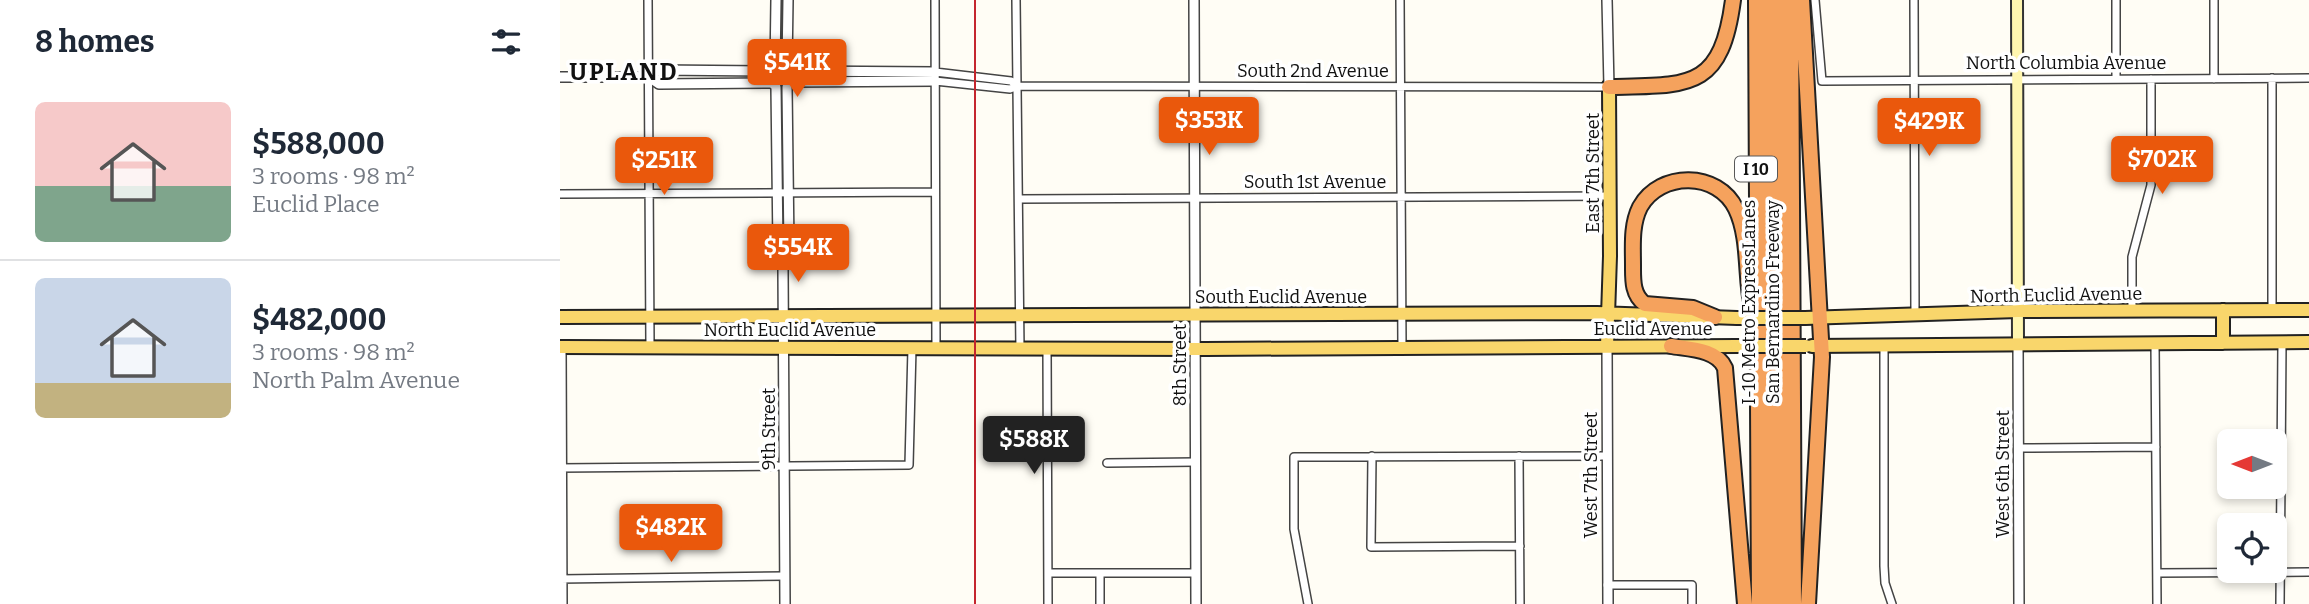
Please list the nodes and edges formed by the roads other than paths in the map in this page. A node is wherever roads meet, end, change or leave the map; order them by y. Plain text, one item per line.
1 (649, 0) edge
2 (776, 0) edge
3 (788, 0) edge
4 (935, 0) edge
5 (1016, 0) edge
6 (1194, 0) edge
7 (1400, 0) edge
8 (1607, 0) edge
9 (1733, 0) edge
10 (1756, 0) edge
11 (1768, 0) edge
12 (1780, 0) edge
13 (1791, 0) edge
14 (1802, 0) edge
15 (1815, 0) edge
16 (1914, 0) edge
17 (2017, 0) edge
18 (2116, 0) edge
19 (2214, 0) edge
20 (774, 69) junction
21 (789, 69) junction
22 (560, 77) edge
23 (649, 77) junction
24 (935, 77) junction
25 (2272, 78) junction
26 (2309, 78) edge
27 (2017, 79) junction
28 (2116, 79) junction
29 (2151, 79) junction
30 (2214, 79) junction
31 (1914, 80) junction
32 (790, 84) junction
33 (774, 85) junction
34 (1017, 86) junction
35 (1401, 87) junction
36 (1609, 87) junction
37 (1195, 88) junction
38 (935, 192) junction
39 (650, 193) junction
40 (560, 194) edge
41 (777, 195) junction
42 (788, 195) junction
43 (1611, 196) junction
44 (1194, 198) junction
45 (1401, 198) junction
46 (1019, 199) junction
47 (783, 254) junction
48 (2223, 310) junction
49 (2309, 310) edge
50 (2018, 311) junction
51 (2132, 311) junction
52 (2272, 311) junction
53 (1196, 313) junction
54 (936, 314) junction
55 (1020, 314) junction
56 (1542, 314) joint
57 (1609, 314) junction
58 (1401, 315) junction
59 (650, 316) junction
60 (784, 316) junction
61 (1915, 316) junction
62 (560, 317) edge
63 (1715, 317) junction
64 (1805, 318) joint
65 (1821, 318) junction
66 (1758, 337) junction
67 (2309, 342) edge
68 (2223, 343) junction
69 (2282, 343) junction
70 (2155, 344) junction
71 (2018, 345) junction
72 (650, 346) junction
73 (1607, 346) junction
74 (1671, 346) junction
75 (1822, 346) junction
76 (1884, 346) junction
77 (561, 347) edge
78 (785, 347) junction
79 (1402, 347) junction
80 (912, 348) junction
81 (936, 348) junction
82 (1020, 349) junction
83 (1047, 349) junction
84 (1196, 349) junction
85 (2156, 447) junction
86 (2019, 448) junction
87 (1372, 456) junction
88 (1519, 456) junction
89 (1607, 456) junction
90 (1196, 462) junction
91 (1107, 463) dead end
92 (561, 468) edge
93 (785, 468) junction
94 (2282, 513) edge
95 (1520, 546) junction
96 (2287, 572) edge
97 (2309, 572) edge
98 (1048, 573) junction
99 (1100, 573) junction
100 (1196, 573) junction
101 (2157, 573) junction
102 (2217, 573) edge
103 (785, 576) junction
104 (561, 579) edge
105 (2281, 583) edge
106 (1608, 585) junction
107 (563, 604) edge
108 (785, 604) edge
109 (1048, 604) edge
110 (1100, 604) edge
111 (1196, 604) edge
112 (1308, 604) edge
113 (1520, 604) edge
114 (1608, 604) edge
115 (1692, 604) edge
116 (1745, 604) edge
117 (1759, 604) edge
118 (1769, 604) edge
119 (1783, 604) edge
120 (1794, 604) edge
121 (1808, 604) edge
122 (1892, 604) edge
123 (2019, 604) edge
124 (2157, 604) edge
125 (2280, 604) edge

1 - 23 street
2 - 20 street
3 - 21 street
4 - 24 street
5 - 34 street
6 - 37 street, 8th Street
7 - 35 street
8 - 36 street, East 7th Street
9 - 36 highway
10 - 66 highway, San Bernardino Freeway / I 10
11 - 118 highway, I-10 Metro ExpressLanes
12 - 119 highway, I-10 Metro ExpressLanes
13 - 120 highway, San Bernardino Freeway / I 10
14 - 65 highway
15 - 31 street, North Columbia Avenue
16 - 31 street
17 - 27 main road
18 - 28 street
19 - 30 street
20 - 21 street
20 - 23 street
20 - 33 street, 9th Street
21 - 24 street
21 - 32 street, 9th Street
22 - 23 street
23 - 33 street
23 - 39 street
24 - 32 street
24 - 34 street, South 2nd Avenue
24 - 38 street
25 - 26 street, North Columbia Avenue
25 - 30 street, North Columbia Avenue
25 - 52 street
27 - 28 street, North Columbia Avenue
27 - 31 street, North Columbia Avenue
27 - 50 main road
28 - 29 street, North Columbia Avenue
29 - 30 street, North Columbia Avenue
29 - 51 street
31 - 61 street
32 - 33 street
32 - 42 street, 9th Street
33 - 41 street, 9th Street
34 - 37 street, South 2nd Avenue
34 - 46 street
35 - 36 street, South 2nd Avenue
35 - 37 street, South 2nd Avenue
35 - 45 street
36 - 43 main road, East 7th Street
37 - 44 street, 8th Street
38 - 42 street
38 - 54 street
39 - 40 street
39 - 41 street
39 - 59 street
41 - 42 street
41 - 47 street, 9th Street
42 - 47 street, 9th Street
43 - 45 street, South 1st Avenue
43 - 57 main road, East 7th Street
44 - 45 street, South 1st Avenue
44 - 46 street, South 1st Avenue
44 - 53 street, 8th Street
45 - 58 street
46 - 55 street
47 - 60 street, 9th Street
48 - 51 main road, North Euclid Avenue
48 - 52 main road, North Euclid Avenue
48 - 68 main road
49 - 52 main road, North Euclid Avenue
50 - 51 main road, North Euclid Avenue
50 - 61 main road, North Euclid Avenue
50 - 71 main road
53 - 55 main road, South Euclid Avenue
53 - 58 main road, South Euclid Avenue
53 - 84 street, 8th Street
54 - 55 main road, North Euclid Avenue
54 - 60 main road, North Euclid Avenue
54 - 81 street
55 - 82 street
56 - 57 main road, Euclid Avenue
56 - 58 main road, South Euclid Avenue
57 - 63 main road, Euclid Avenue
57 - 73 main road, East 7th Street
58 - 79 street
59 - 60 main road, North Euclid Avenue
59 - 62 main road, North Euclid Avenue
59 - 72 street
60 - 78 street, 9th Street
61 - 65 main road, North Euclid Avenue
63 - 64 main road, Euclid Avenue, bridge
63 - 66 highway
64 - 65 main road, North Euclid Avenue
65 - 75 highway
66 - 117 highway, San Bernardino Freeway / I 10
67 - 69 main road
68 - 69 main road
68 - 70 main road
69 - 94 street
70 - 71 main road
70 - 85 street
71 - 76 main road
71 - 86 street, West 6th Street
72 - 77 main road, North Euclid Avenue
72 - 78 main road, North Euclid Avenue
73 - 74 main road, Euclid Avenue
73 - 79 main road, Euclid Avenue
73 - 89 street, West 7th Street
74 - 75 main road, Euclid Avenue, bridge
74 - 116 highway
75 - 76 main road
75 - 121 highway
76 - 122 street
77 - 92 street
78 - 80 main road, North Euclid Avenue
78 - 93 street, 9th Street
79 - 84 main road
80 - 81 main road, North Euclid Avenue
80 - 93 street
81 - 82 main road, North Euclid Avenue
82 - 83 main road
83 - 84 main road
83 - 98 street
84 - 90 street, 8th Street
85 - 86 street
85 - 101 street
86 - 123 street, West 6th Street
87 - 88 street
87 - 95 street
87 - 112 street
88 - 89 street
88 - 95 street
89 - 106 street, West 7th Street
90 - 91 street
90 - 100 street, 8th Street
92 - 93 street
92 - 104 street
93 - 103 street, 9th Street
95 - 113 street
96 - 97 street
98 - 99 street
98 - 109 street
99 - 100 street
99 - 110 street
100 - 111 street, 8th Street
101 - 102 street
101 - 124 street
103 - 104 street
103 - 108 street, 9th Street
104 - 107 street
105 - 125 street
106 - 114 street, West 7th Street
106 - 115 street

